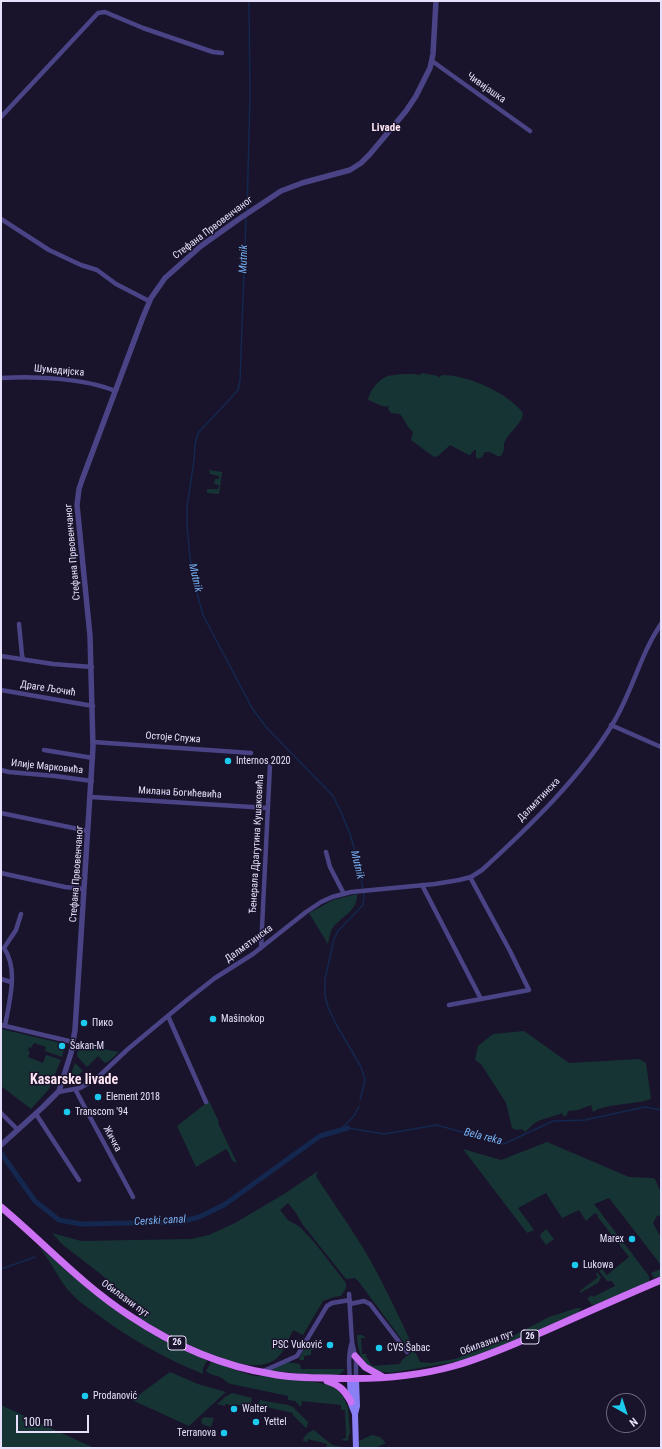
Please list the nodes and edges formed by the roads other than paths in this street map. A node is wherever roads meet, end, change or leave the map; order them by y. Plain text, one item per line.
1 (436, 1) edge
2 (222, 53) dead end
3 (432, 61) junction
4 (1, 117) edge
5 (530, 131) dead end
6 (1, 219) edge
7 (150, 301) junction
8 (1, 378) edge
9 (115, 391) junction
10 (19, 624) dead end
11 (661, 624) edge
12 (1, 656) edge
13 (23, 659) junction
14 (92, 667) junction
15 (1, 690) edge
16 (93, 706) junction
17 (611, 725) junction
18 (93, 742) junction
19 (661, 747) edge
20 (44, 750) dead end
21 (251, 753) dead end
22 (93, 758) junction
23 (270, 765) dead end
24 (1, 770) edge
25 (92, 780) junction
26 (91, 797) junction
27 (268, 808) junction
28 (1, 813) edge
29 (88, 831) junction
30 (326, 852) dead end
31 (1, 873) edge
32 (470, 877) junction
33 (422, 885) junction
34 (84, 889) junction
35 (344, 894) junction
36 (21, 914) dead end
37 (2, 946) edge
38 (261, 948) junction
39 (1, 980) edge
40 (11, 982) junction
41 (480, 999) junction
42 (449, 1005) dead end
43 (168, 1016) junction
44 (3, 1026) edge
45 (73, 1042) junction
46 (75, 1089) junction
47 (58, 1092) junction
48 (206, 1102) dead end
49 (1, 1113) edge
50 (36, 1114) junction
51 (18, 1130) junction
52 (1, 1145) edge
53 (79, 1180) dead end
54 (133, 1197) dead end
55 (1, 1207) edge
56 (661, 1280) edge
57 (349, 1294) dead end
58 (350, 1302) junction
59 (352, 1342) junction
60 (407, 1352) dead end
61 (355, 1356) junction
62 (260, 1372) junction
63 (316, 1378) junction
64 (385, 1378) junction
65 (353, 1379) junction
66 (351, 1402) junction
67 (355, 1414) junction
68 (356, 1448) edge

1 - 3 street, Стефана Првовенчаног
2 - 4 street
3 - 5 street, Чивијашка
3 - 7 street, Стефана Првовенчаног
6 - 7 street
7 - 9 street, Стефана Првовенчаног
8 - 9 street, Шумадијска
9 - 14 street, Стефана Првовенчаног
10 - 13 street
11 - 17 street, Далматинска
12 - 13 street
13 - 14 street
14 - 16 street, Стефана Првовенчаног
15 - 16 street, Драге Љочић
16 - 18 street, Стефана Првовенчаног
17 - 19 street
17 - 32 street, Далматинска
18 - 21 street, Остоје Спужа
18 - 22 street, Стефана Првовенчаног
20 - 22 street
22 - 25 street, Стефана Првовенчаног
23 - 27 street, Ђенерала Драгутина Кушаковића
24 - 25 street, Илије Марковића
25 - 26 street, Стефана Првовенчаног
26 - 27 street, Милана Богићевића
26 - 29 street, Стефана Првовенчаног
27 - 38 street, Ђенерала Драгутина Кушаковића
28 - 29 street
29 - 34 street, Стефана Првовенчаног
30 - 35 street
31 - 34 street
32 - 33 street, Далматинска
32 - 41 street
33 - 35 street, Далматинска
33 - 41 street
34 - 45 street, Стефана Првовенчаног
35 - 38 street, Далматинска
36 - 37 street
37 - 40 street
38 - 43 street, Далматинска
39 - 40 street
40 - 44 street
41 - 42 street
43 - 46 street, Далматинска
43 - 48 street
44 - 45 street
45 - 47 street, Стефана Првовенчаног
46 - 47 street, Далматинска
46 - 54 street, Жичка
47 - 50 street, Стефана Првовенчаног
49 - 51 street
50 - 51 street, Стефана Првовенчаног
50 - 53 street
51 - 52 street, Стефана Првовенчаног
55 - 62 main road, Обилазни пут / 26
56 - 64 main road, Обилазни пут / 26
57 - 58 street
58 - 59 street
58 - 60 street
58 - 62 street
59 - 61 street
59 - 65 street
61 - 64 main road
61 - 65 street
62 - 63 main road, Обилазни пут / 26
63 - 65 main road, Обилазни пут / 26
63 - 66 main road
64 - 65 main road, Обилазни пут / 26
65 - 66 main road
65 - 67 main road
66 - 67 main road
67 - 68 main road

